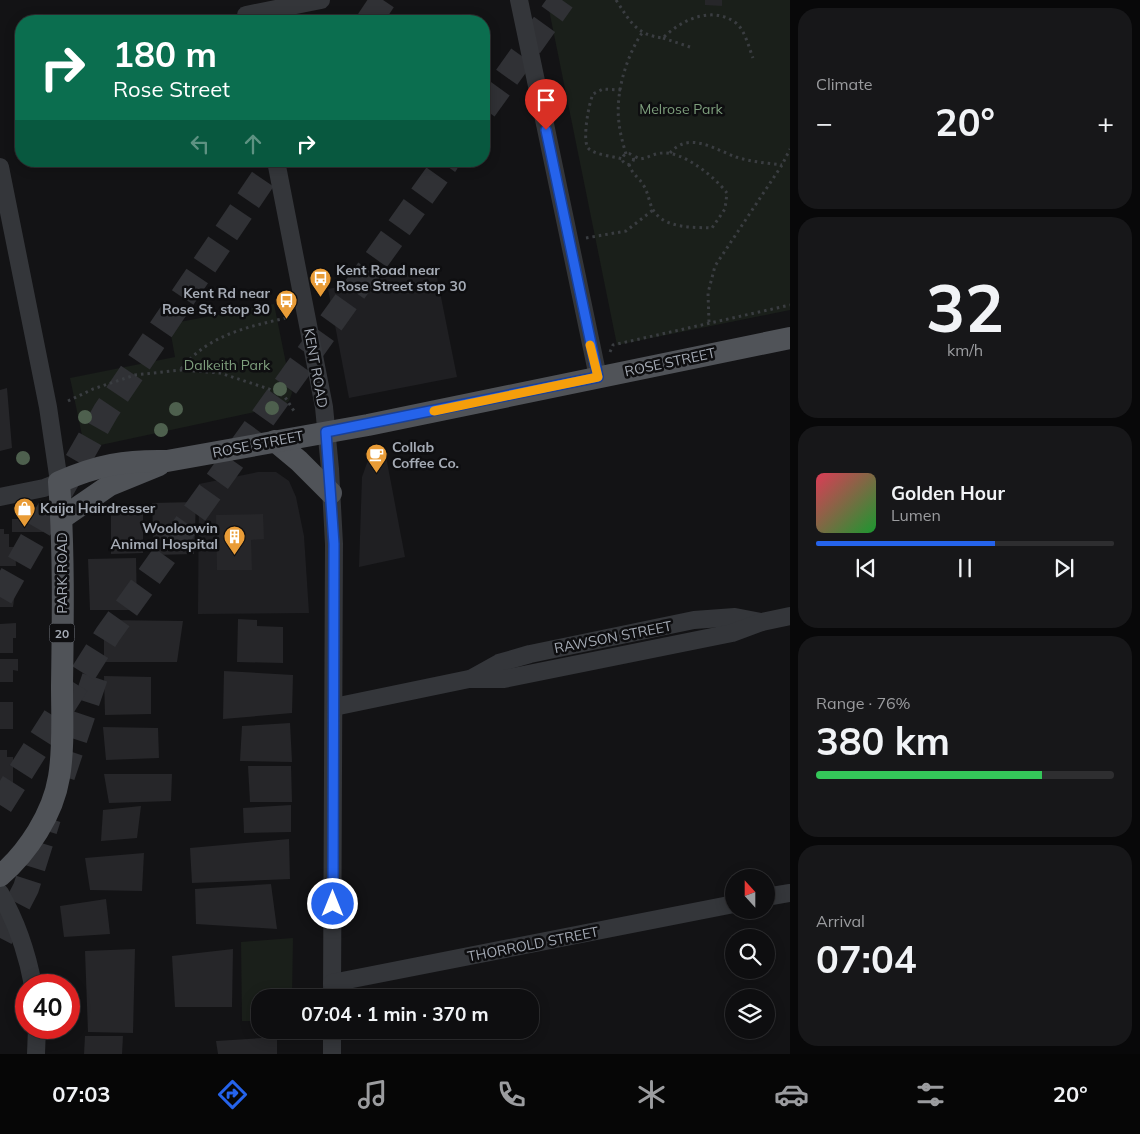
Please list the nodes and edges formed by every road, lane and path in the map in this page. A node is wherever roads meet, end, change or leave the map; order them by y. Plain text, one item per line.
1 (321, 0) edge
2 (519, 0) edge
3 (616, 0) edge
4 (245, 12) edge
5 (642, 33) junction
6 (663, 38) junction
7 (690, 46) dead end
8 (753, 58) dead end
9 (621, 90) junction
10 (790, 149) edge
11 (670, 152) junction
12 (626, 154) junction
13 (632, 155) junction
14 (622, 159) junction
15 (629, 164) junction
16 (782, 165) junction
17 (0, 167) edge
18 (277, 167) edge
19 (653, 210) junction
20 (568, 242) junction
21 (790, 305) edge
22 (306, 313) junction
23 (709, 322) junction
24 (790, 338) edge
25 (180, 370) junction
26 (598, 377) junction
27 (68, 401) dead end
28 (294, 411) dead end
29 (326, 432) junction
30 (275, 441) junction
31 (166, 462) junction
32 (59, 482) junction
33 (331, 493) junction
34 (0, 497) edge
35 (62, 518) junction
36 (790, 616) edge
37 (334, 706) junction
38 (0, 876) edge
39 (0, 893) edge
40 (790, 893) edge
41 (775, 896) edge
42 (725, 906) edge
43 (29, 974) edge
44 (332, 989) edge
45 (337, 989) edge
46 (37, 1039) edge
47 (332, 1039) edge
48 (36, 1054) edge
49 (332, 1054) edge

1 - 4 street
2 - 20 street
3 - 5 path
5 - 6 path
5 - 9 path
6 - 7 path
6 - 8 path
9 - 12 path
9 - 14 path
10 - 16 path
11 - 13 path
11 - 16 path
11 - 19 path
12 - 13 path
12 - 14 path
13 - 15 path
14 - 15 path
15 - 19 path
16 - 23 path
17 - 32 street, PARK ROAD
18 - 22 street, KENT ROAD
19 - 20 path
20 - 26 street
21 - 23 path
22 - 25 path
22 - 29 street, KENT ROAD
23 - 26 path
24 - 26 main road, ROSE STREET
25 - 27 path
25 - 28 path
26 - 29 main road, ROSE STREET
29 - 30 main road, ROSE STREET
29 - 33 street, KENT ROAD
30 - 31 main road, ROSE STREET
30 - 33 main road
31 - 32 main road, ROSE STREET
31 - 35 main road, ROSE STREET
32 - 34 street, ROSE STREET
32 - 35 main road, PARK ROAD / 20
33 - 37 street, KENT ROAD
35 - 38 main road, PARK ROAD / 20
36 - 37 street, RAWSON STREET
37 - 44 street, KENT ROAD
39 - 43 street
40 - 41 street
42 - 45 street, THORROLD STREET
46 - 48 street
47 - 49 street

